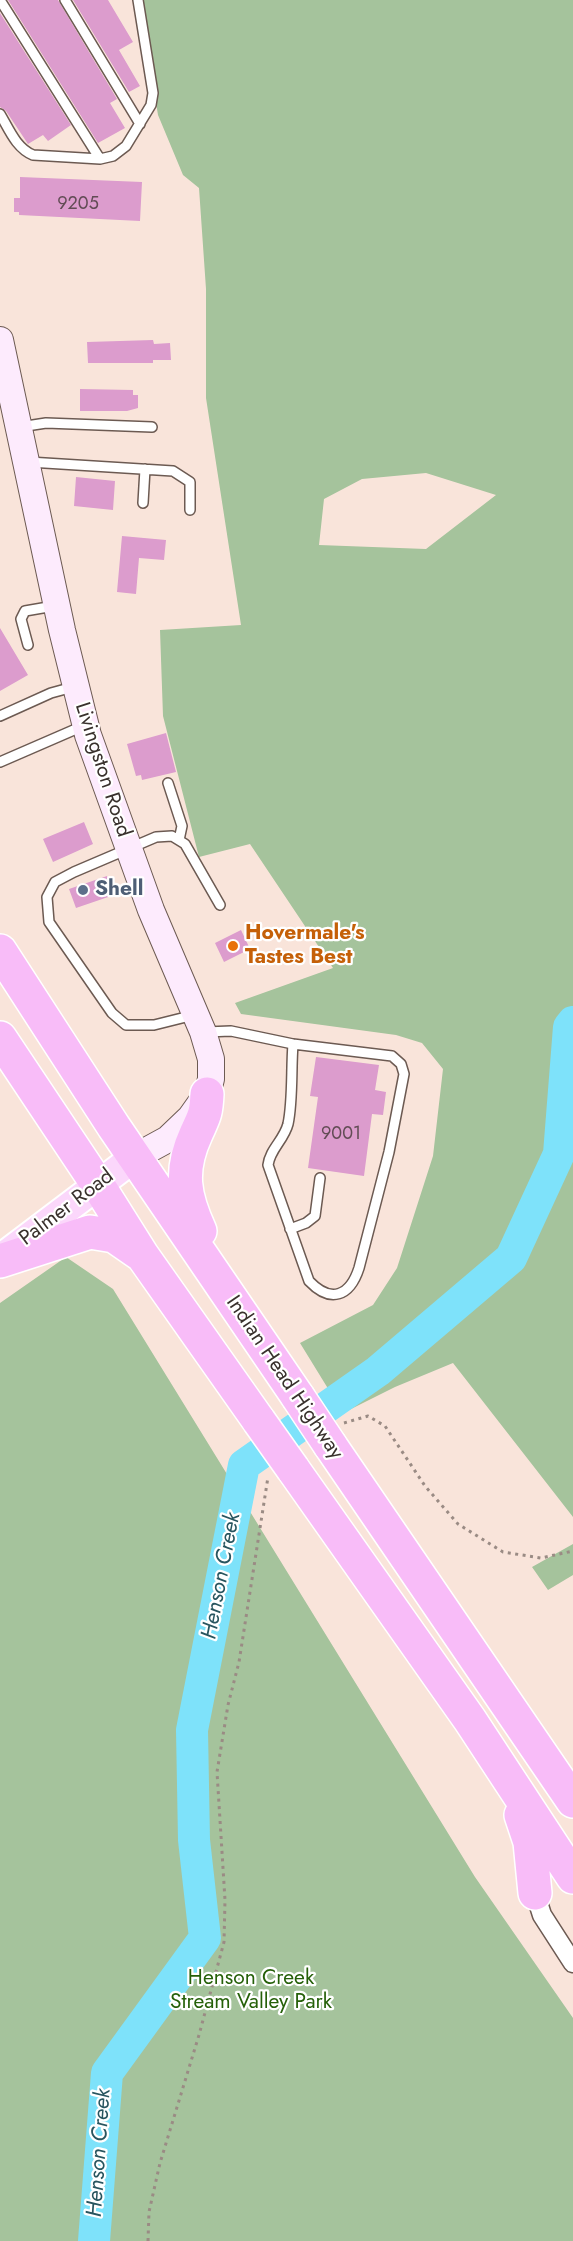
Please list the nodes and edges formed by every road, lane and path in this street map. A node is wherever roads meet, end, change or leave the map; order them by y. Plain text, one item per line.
1 (0, 0) edge
2 (65, 0) edge
3 (138, 0) edge
4 (0, 114) edge
5 (140, 124) junction
6 (100, 159) junction
7 (0, 340) edge
8 (14, 414) junction
9 (152, 427) dead end
10 (27, 462) junction
11 (145, 469) junction
12 (142, 503) dead end
13 (190, 510) dead end
14 (56, 606) junction
15 (28, 645) dead end
16 (76, 687) junction
17 (0, 716) edge
18 (85, 725) junction
19 (0, 762) edge
20 (168, 783) dead end
21 (179, 840) junction
22 (129, 850) junction
23 (220, 905) dead end
24 (0, 951) edge
25 (199, 1023) junction
26 (0, 1038) edge
27 (293, 1044) junction
28 (207, 1094) junction
29 (135, 1157) junction
30 (320, 1178) dead end
31 (98, 1185) junction
32 (290, 1229) junction
33 (141, 1255) junction
34 (0, 1260) edge
35 (230, 1298) junction
36 (336, 1435) junction
37 (281, 1472) junction
38 (573, 1551) edge
39 (508, 1779) junction
40 (573, 1801) edge
41 (573, 1877) edge
42 (573, 1887) edge
43 (536, 1893) junction
44 (573, 1963) edge
45 (148, 2241) edge

1 - 6 lane
2 - 5 lane
3 - 5 lane
4 - 6 lane
5 - 6 lane
7 - 8 main road, Livingston Road
8 - 9 lane
8 - 10 main road, Livingston Road
10 - 11 lane
10 - 14 main road, Livingston Road
11 - 12 lane
11 - 13 lane
14 - 15 lane
14 - 16 main road, Livingston Road
16 - 17 lane
16 - 18 main road, Livingston Road
18 - 19 lane
18 - 22 main road, Livingston Road
20 - 21 lane
21 - 22 lane
21 - 23 lane
22 - 25 main road, Livingston Road
22 - 25 lane
24 - 29 highway, Indian Head Highway
25 - 27 lane
25 - 28 main road, Livingston Road
26 - 31 highway, Indian Head Highway
27 - 32 lane
27 - 32 lane
28 - 29 main road, Livingston Road
28 - 35 highway
29 - 31 main road, Palmer Road
29 - 35 highway, Indian Head Highway
30 - 32 lane
31 - 33 highway, Indian Head Highway
31 - 34 main road, Palmer Road
33 - 34 highway
33 - 37 highway, Indian Head Highway, bridge
35 - 36 highway, Indian Head Highway, bridge
36 - 38 path
36 - 40 highway, Indian Head Highway
37 - 39 highway, Indian Head Highway
37 - 45 path
39 - 41 highway, Indian Head Highway
39 - 43 highway
42 - 43 highway
43 - 44 street

